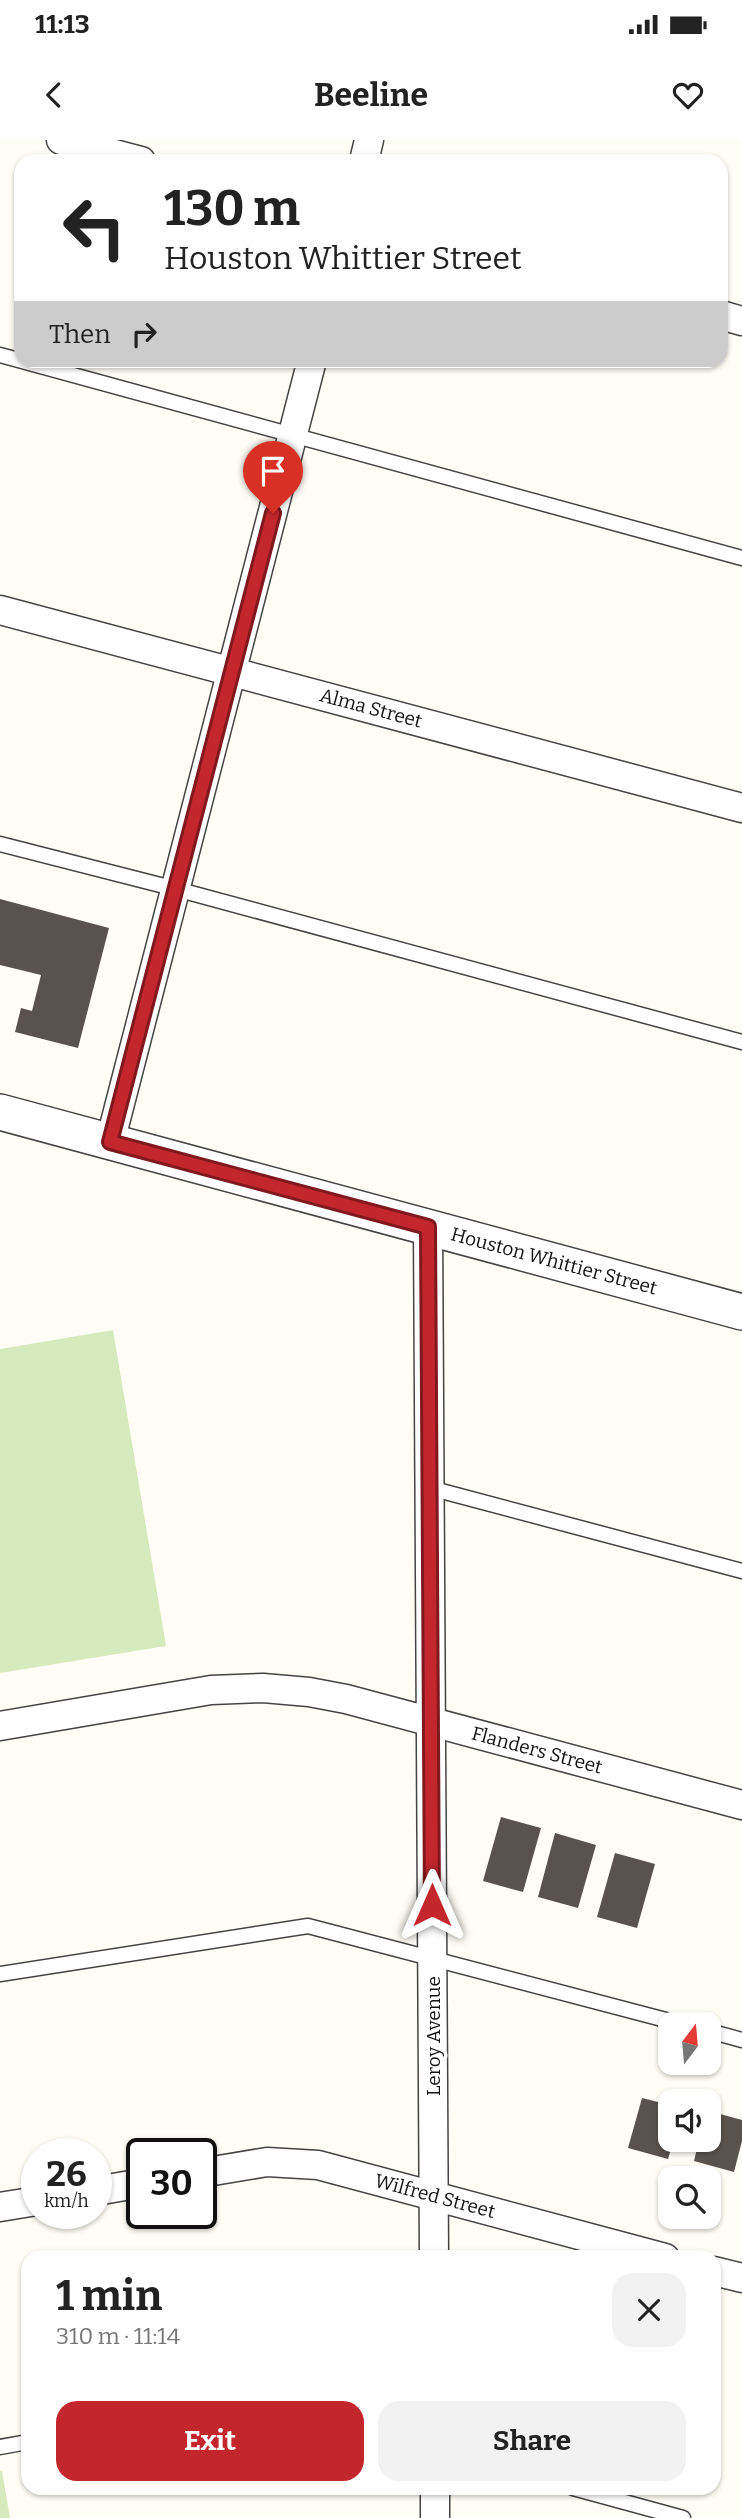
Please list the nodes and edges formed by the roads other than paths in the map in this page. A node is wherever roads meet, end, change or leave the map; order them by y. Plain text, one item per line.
1 (61, 140) edge
2 (114, 154) edge
3 (49, 368) edge
4 (310, 368) edge
5 (293, 433) junction
6 (742, 558) edge
7 (0, 610) edge
8 (232, 671) junction
9 (742, 808) edge
10 (0, 844) edge
11 (176, 889) junction
12 (742, 1042) edge
13 (0, 1112) edge
14 (110, 1142) junction
15 (428, 1227) junction
16 (742, 1312) edge
17 (430, 1488) junction
18 (742, 1571) edge
19 (432, 1721) junction
20 (0, 1727) edge
21 (742, 1805) edge
22 (433, 1958) junction
23 (0, 1974) edge
24 (658, 2018) edge
25 (721, 2034) edge
26 (742, 2040) edge
27 (217, 2170) edge
28 (433, 2195) junction
29 (21, 2204) edge
30 (0, 2207) edge
31 (434, 2250) edge
32 (636, 2250) edge
33 (721, 2273) edge
34 (742, 2278) edge
35 (21, 2443) edge
36 (0, 2447) edge
37 (435, 2495) edge
38 (599, 2495) edge
39 (435, 2518) edge
40 (683, 2518) edge

1 - 2 street
3 - 5 lane
4 - 5 street
5 - 6 lane
5 - 8 street
7 - 8 street, Alma Street
8 - 9 street, Alma Street
8 - 11 street
10 - 11 lane
11 - 12 lane
11 - 14 street
13 - 14 street, Houston Whittier Street
14 - 15 street, Houston Whittier Street
15 - 16 street, Houston Whittier Street
15 - 17 street, Leroy Avenue
17 - 18 lane
17 - 19 street, Leroy Avenue
19 - 20 street, Flanders Street
19 - 21 street, Flanders Street
19 - 22 street, Leroy Avenue
22 - 23 lane
22 - 24 lane
22 - 28 street, Leroy Avenue
25 - 26 lane
27 - 28 street, Wilfred Street
28 - 31 street, Leroy Avenue
28 - 32 street, Wilfred Street
29 - 30 street
33 - 34 street
35 - 36 lane
37 - 39 street
38 - 40 lane

